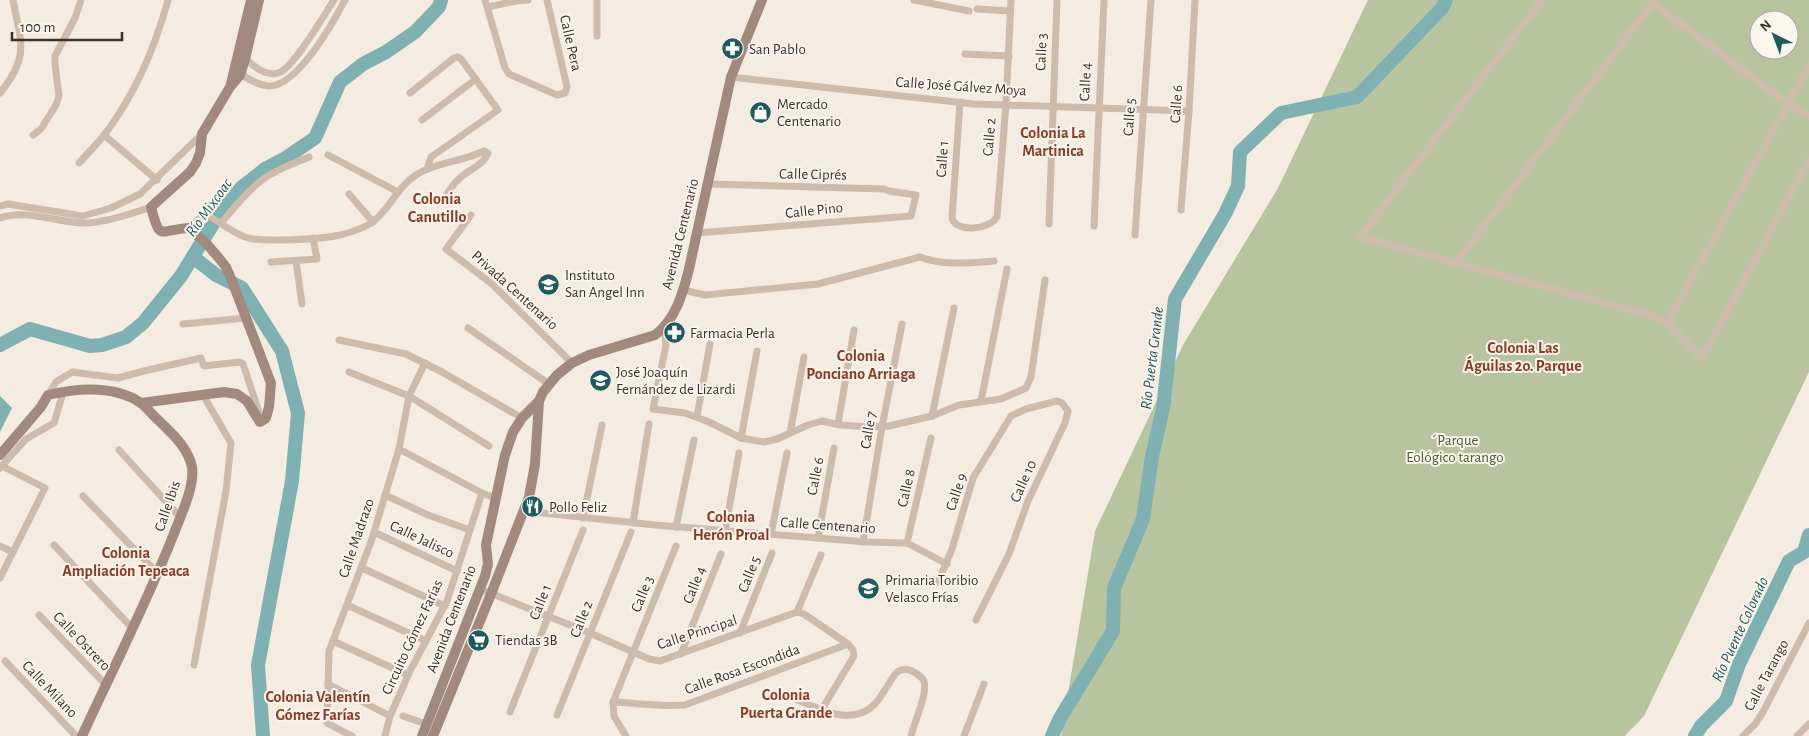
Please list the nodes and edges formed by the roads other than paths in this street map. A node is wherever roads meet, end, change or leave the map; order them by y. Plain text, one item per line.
1 (13, 0) edge
2 (81, 0) edge
3 (168, 0) edge
4 (251, 0) edge
5 (259, 0) edge
6 (334, 0) edge
7 (345, 0) edge
8 (528, 0) edge
9 (546, 0) edge
10 (597, 0) edge
11 (762, 0) edge
12 (914, 0) edge
13 (1011, 0) edge
14 (1057, 0) edge
15 (1104, 0) edge
16 (1151, 0) edge
17 (1195, 0) edge
18 (1542, 0) edge
19 (1654, 2) edge
20 (950, 3) edge
21 (487, 4) edge
22 (977, 10) dead end
23 (968, 11) dead end
24 (1010, 11) junction
25 (597, 36) dead end
26 (965, 54) dead end
27 (241, 56) junction
28 (1008, 56) junction
29 (1809, 66) edge
30 (236, 73) junction
31 (731, 77) junction
32 (476, 79) junction
33 (0, 93) edge
34 (410, 93) dead end
35 (960, 102) junction
36 (1006, 104) junction
37 (1788, 104) junction
38 (1052, 106) junction
39 (1098, 109) junction
40 (1143, 109) junction
41 (1190, 111) junction
42 (1809, 116) edge
43 (422, 120) dead end
44 (202, 134) junction
45 (33, 135) dead end
46 (104, 135) junction
47 (328, 154) dead end
48 (309, 157) dead end
49 (1809, 160) edge
50 (79, 163) dead end
51 (427, 169) junction
52 (157, 180) junction
53 (708, 184) junction
54 (398, 192) junction
55 (349, 194) dead end
56 (916, 194) joint
57 (442, 202) dead end
58 (0, 206) edge
59 (151, 207) junction
60 (1181, 210) dead end
61 (471, 215) dead end
62 (997, 217) joint
63 (0, 218) edge
64 (373, 222) junction
65 (221, 223) junction
66 (1049, 224) dead end
67 (1094, 226) dead end
68 (188, 228) junction
69 (697, 233) junction
70 (1136, 235) dead end
71 (313, 238) junction
72 (296, 261) junction
73 (994, 261) dead end
74 (272, 262) dead end
75 (1456, 263) junction
76 (1007, 269) dead end
77 (1045, 280) dead end
78 (684, 289) junction
79 (302, 304) dead end
80 (954, 308) dead end
81 (244, 314) junction
82 (1667, 323) junction
83 (183, 324) dead end
84 (902, 324) dead end
85 (468, 328) dead end
86 (664, 328) junction
87 (854, 330) dead end
88 (338, 340) dead end
89 (710, 344) dead end
90 (757, 351) dead end
91 (804, 357) dead end
92 (425, 363) junction
93 (572, 363) junction
94 (349, 372) dead end
95 (549, 384) junction
96 (56, 394) junction
97 (204, 395) junction
98 (409, 396) junction
99 (539, 401) junction
100 (981, 401) junction
101 (141, 403) junction
102 (697, 416) junction
103 (932, 416) junction
104 (1011, 416) joint
105 (522, 418) junction
106 (262, 421) junction
107 (650, 424) dead end
108 (838, 424) junction
109 (602, 425) dead end
110 (882, 427) junction
111 (790, 433) junction
112 (741, 438) junction
113 (931, 438) dead end
114 (694, 440) dead end
115 (489, 446) dead end
116 (834, 448) dead end
117 (399, 449) junction
118 (119, 450) dead end
119 (787, 452) dead end
120 (739, 453) dead end
121 (0, 455) edge
122 (1, 467) edge
123 (482, 493) junction
124 (385, 495) junction
125 (83, 496) dead end
126 (495, 498) junction
127 (524, 511) junction
128 (180, 517) junction
129 (583, 518) junction
130 (632, 523) junction
131 (676, 527) junction
132 (470, 530) junction
133 (583, 530) dead end
134 (725, 531) junction
135 (374, 532) junction
136 (630, 532) dead end
137 (771, 534) junction
138 (818, 538) junction
139 (863, 542) junction
140 (907, 543) junction
141 (54, 544) dead end
142 (0, 546) edge
143 (676, 546) dead end
144 (13, 552) junction
145 (772, 553) dead end
146 (721, 554) dead end
147 (821, 555) dead end
148 (488, 564) junction
149 (947, 564) junction
150 (362, 568) junction
151 (500, 569) junction
152 (457, 571) junction
153 (158, 574) junction
154 (0, 578) edge
155 (938, 582) dead end
156 (480, 589) junction
157 (492, 594) junction
158 (347, 605) junction
159 (445, 606) junction
160 (797, 612) junction
161 (39, 616) dead end
162 (549, 617) junction
163 (976, 620) dead end
164 (1809, 622) edge
165 (132, 629) junction
166 (590, 633) junction
167 (740, 633) junction
168 (333, 641) junction
169 (426, 641) junction
170 (848, 644) junction
171 (634, 652) junction
172 (681, 654) junction
173 (5, 661) dead end
174 (194, 665) dead end
175 (408, 675) junction
176 (328, 684) junction
177 (984, 684) dead end
178 (106, 685) junction
179 (793, 698) dead end
180 (613, 702) junction
181 (822, 709) junction
182 (510, 712) dead end
183 (557, 715) dead end
184 (390, 716) junction
185 (403, 716) dead end
186 (426, 724) junction
187 (1809, 724) edge
188 (1801, 735) edge
189 (76, 736) edge
190 (82, 736) edge
191 (352, 736) edge
192 (385, 736) edge
193 (423, 736) edge
194 (433, 736) edge
195 (626, 736) edge
196 (911, 736) edge
197 (964, 736) edge
198 (1742, 736) edge

1 - 33 street
2 - 45 street
3 - 46 street
4 - 27 street
5 - 27 street
6 - 27 street
7 - 30 street
8 - 21 street
9 - 21 street, Calle Pera
10 - 25 street
11 - 31 street, Avenida Centenario
12 - 20 street
13 - 24 street, Calle 2
14 - 38 street, Calle 3
15 - 39 street, Calle 4
16 - 40 street, Calle 5
17 - 41 street, Calle 6
18 - 75 street
19 - 37 street
19 - 75 street
20 - 23 street
22 - 24 street
24 - 28 street, Calle 2
26 - 28 street
27 - 30 street
28 - 36 street, Calle 2
29 - 37 street
30 - 44 street
31 - 35 street, Calle José Gálvez Moya
31 - 53 street, Avenida Centenario
32 - 34 street
32 - 43 street
32 - 51 street
35 - 36 street, Calle José Gálvez Moya
35 - 62 street, Calle 1
36 - 38 street, Calle José Gálvez Moya
36 - 62 street, Calle 2
37 - 42 street
37 - 82 street
38 - 39 street, Calle José Gálvez Moya
38 - 66 street, Calle 3
39 - 40 street, Calle José Gálvez Moya
39 - 67 street, Calle 4
40 - 41 street, Calle José Gálvez Moya
40 - 70 street, Calle 5
41 - 60 street, Calle 6
44 - 52 street
44 - 59 street
46 - 50 street
46 - 52 street
47 - 54 street
48 - 65 street
49 - 82 street
51 - 54 street
51 - 57 street
52 - 58 street
53 - 56 street, Calle Ciprés
53 - 69 street, Avenida Centenario
54 - 64 street
55 - 64 street
56 - 69 street, Calle Pino
59 - 63 street
59 - 68 street
61 - 93 street, Privada Centenario
64 - 71 street
65 - 68 street
65 - 71 street
68 - 81 street
69 - 78 street, Avenida Centenario
71 - 72 street
72 - 74 street
72 - 79 street
73 - 78 street
75 - 82 street
76 - 100 street
77 - 100 street
78 - 86 street, Avenida Centenario
80 - 103 street
81 - 83 street
81 - 106 street
84 - 110 street, Calle 7
85 - 95 street
86 - 93 street, Avenida Centenario
86 - 102 street
87 - 108 street
88 - 92 street
89 - 102 street
90 - 112 street
91 - 111 street
92 - 98 street, Calle Madrazo
92 - 105 street
93 - 95 street, Avenida Centenario
94 - 98 street
95 - 99 street, Avenida Centenario
96 - 101 street, Calle Ibis
96 - 106 street
96 - 121 street
96 - 122 street
97 - 101 street
97 - 106 street
97 - 174 street
98 - 115 street
98 - 117 street, Calle Madrazo
99 - 105 street, Avenida Centenario
99 - 127 street, Avenida Centenario
100 - 103 street
101 - 128 street, Calle Ibis
102 - 112 street
103 - 110 street
104 - 149 street, Calle 9
104 - 163 street, Calle 10
105 - 126 street, Avenida Centenario
107 - 130 street
108 - 110 street
108 - 111 street
109 - 129 street
110 - 139 street, Calle 7
111 - 112 street
113 - 140 street, Calle 8
114 - 131 street
116 - 138 street, Calle 6
117 - 123 street
117 - 124 street, Calle Madrazo
118 - 128 street
119 - 137 street
120 - 134 street
122 - 144 street
123 - 126 street
123 - 132 street, Circuito Gómez Farías
124 - 132 street
124 - 135 street, Calle Madrazo
125 - 153 street
126 - 148 street, Avenida Centenario
127 - 129 street, Calle Centenario
127 - 151 street, Avenida Centenario
128 - 153 street, Calle Ibis
129 - 130 street, Calle Centenario
130 - 131 street, Calle Centenario
131 - 134 street, Calle Centenario
132 - 152 street, Circuito Gómez Farías
133 - 162 street, Calle 1
134 - 137 street, Calle Centenario
135 - 150 street, Calle Madrazo
135 - 152 street, Calle Jalisco
136 - 166 street, Calle 2
137 - 138 street, Calle Centenario
138 - 139 street, Calle Centenario
139 - 140 street, Calle Centenario
140 - 149 street, Calle Centenario
141 - 165 street
142 - 144 street
143 - 171 street, Calle 3
144 - 154 street
145 - 167 street, Calle 5
146 - 172 street, Calle 4
147 - 160 street
148 - 151 street
148 - 156 street, Avenida Centenario
149 - 155 street, Calle 9
150 - 158 street, Calle Madrazo
150 - 159 street
151 - 157 street, Avenida Centenario
152 - 159 street, Circuito Gómez Farías
153 - 165 street, Calle Ibis
156 - 157 street, Calle Principal
156 - 186 street, Avenida Centenario
157 - 162 street, Calle Principal
157 - 194 street, Avenida Centenario
158 - 168 street, Calle Madrazo
158 - 169 street
159 - 169 street, Circuito Gómez Farías
160 - 167 street, Calle Principal
160 - 170 street
161 - 178 street, Calle Ostrero
162 - 166 street, Calle Principal
162 - 182 street, Calle 1
164 - 198 street, Calle Tarango
165 - 178 street, Calle Ibis
166 - 171 street, Calle Principal
166 - 183 street, Calle 2
167 - 172 street, Calle Principal
168 - 175 street
168 - 176 street, Calle Madrazo
169 - 175 street, Circuito Gómez Farías
170 - 180 street, Calle Rosa Escondida
170 - 181 street
171 - 172 street, Calle Principal
171 - 180 street
173 - 189 street, Calle Milano
175 - 184 street, Circuito Gómez Farías
176 - 184 street
176 - 191 street, Calle Madrazo
177 - 197 street
178 - 190 street, Calle Ibis
179 - 181 street
180 - 195 street
181 - 196 street
184 - 192 street, Circuito Gómez Farías
185 - 186 street
186 - 193 street, Avenida Centenario
187 - 188 street

